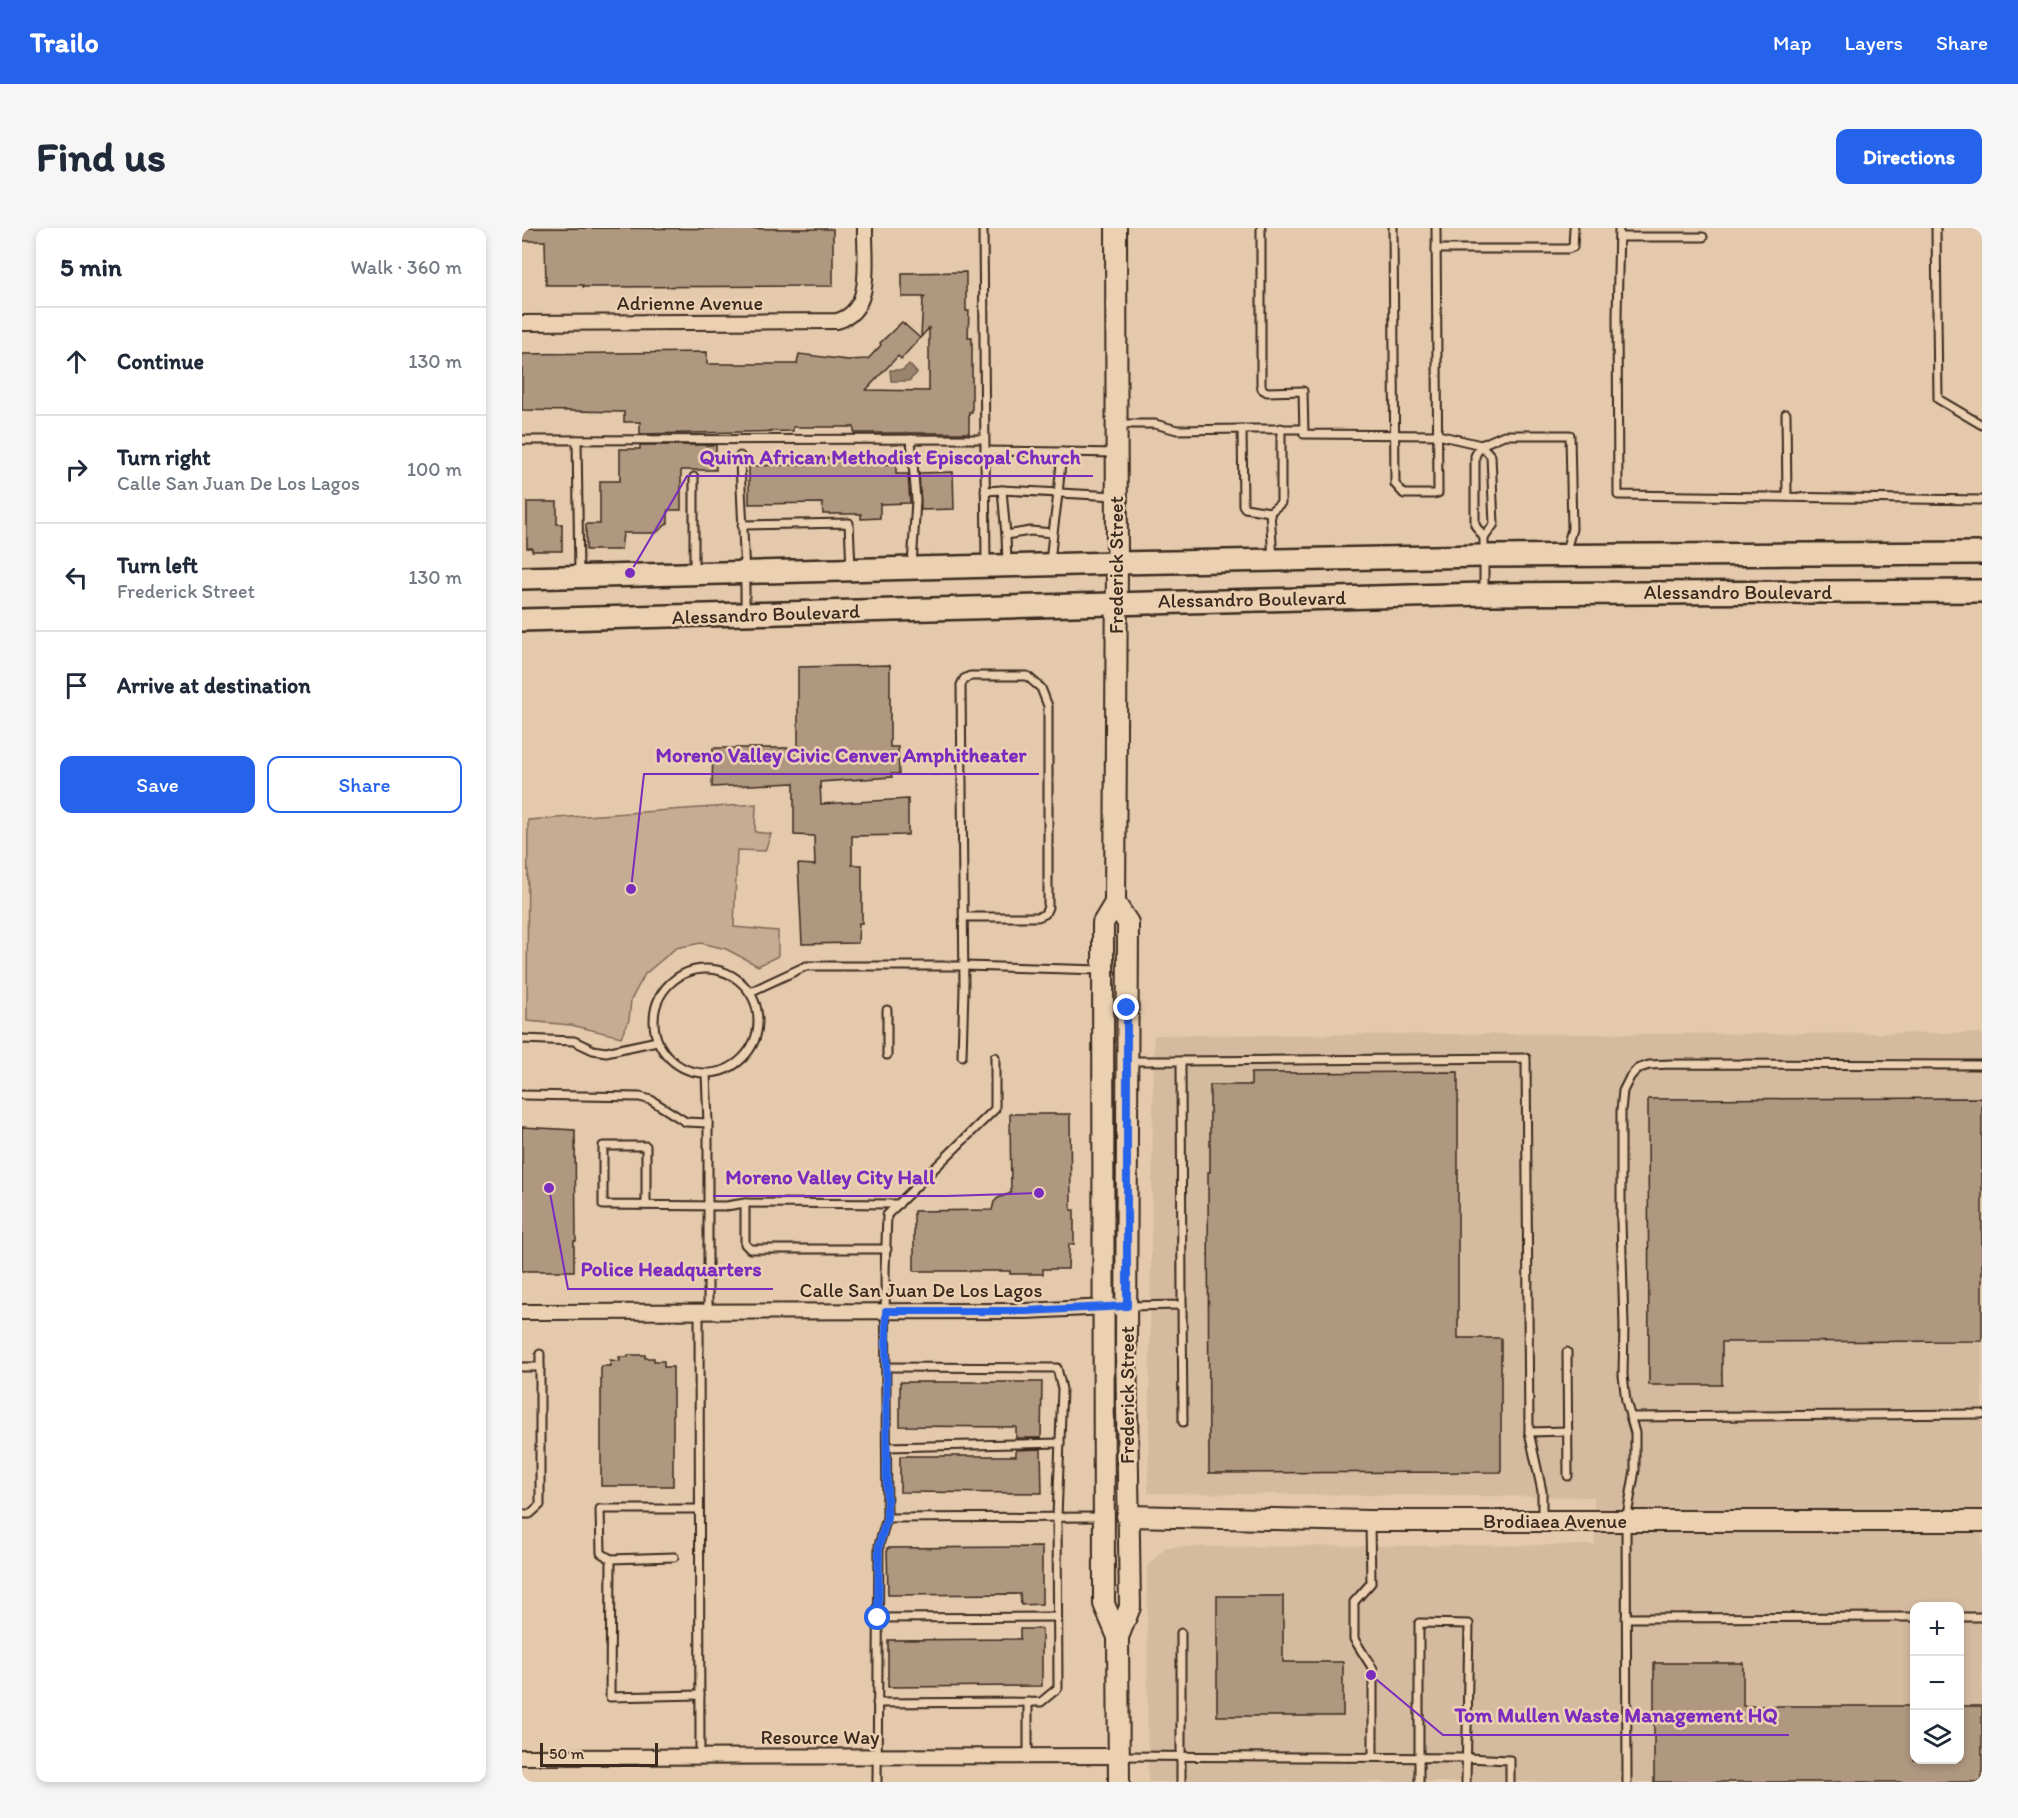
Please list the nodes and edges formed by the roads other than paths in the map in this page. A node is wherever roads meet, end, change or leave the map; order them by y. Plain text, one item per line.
1 (865, 228) edge
2 (983, 228) edge
3 (1116, 228) edge
4 (1261, 228) edge
5 (1393, 228) edge
6 (1436, 228) edge
7 (1574, 228) edge
8 (1619, 228) edge
9 (1936, 228) edge
10 (1619, 237) junction
11 (1703, 237) dead end
12 (1436, 249) junction
13 (522, 323) edge
14 (1786, 414) dead end
15 (1116, 424) junction
16 (1982, 424) edge
17 (1281, 428) junction
18 (1242, 429) junction
19 (1303, 429) junction
20 (1394, 435) junction
21 (1438, 435) junction
22 (911, 439) junction
23 (984, 439) junction
24 (522, 440) edge
25 (577, 440) junction
26 (1481, 445) junction
27 (985, 451) junction
28 (1062, 452) junction
29 (1116, 453) junction
30 (740, 456) dead end
31 (694, 477) dead end
32 (1002, 490) junction
33 (985, 491) junction
34 (1058, 494) junction
35 (1117, 496) junction
36 (1787, 497) junction
37 (1982, 500) edge
38 (1270, 512) junction
39 (742, 525) junction
40 (1053, 533) junction
41 (1006, 535) junction
42 (1484, 547) junction
43 (1982, 553) edge
44 (1565, 556) junction
45 (1273, 560) junction
46 (1117, 563) junction
47 (1050, 564) junction
48 (1008, 566) junction
49 (986, 567) junction
50 (912, 569) junction
51 (851, 570) junction
52 (746, 573) junction
53 (694, 574) junction
54 (579, 577) junction
55 (522, 579) edge
56 (1982, 591) edge
57 (1484, 594) junction
58 (1116, 603) junction
59 (745, 615) junction
60 (522, 620) edge
61 (1115, 903) junction
62 (964, 917) junction
63 (964, 966) junction
64 (1102, 970) junction
65 (750, 992) junction
66 (886, 1010) dead end
67 (522, 1039) edge
68 (657, 1041) junction
69 (887, 1055) dead end
70 (962, 1056) dead end
71 (995, 1057) dead end
72 (1128, 1061) junction
73 (1181, 1061) junction
74 (1982, 1065) edge
75 (706, 1074) junction
76 (522, 1095) edge
77 (708, 1123) junction
78 (1128, 1132) junction
79 (745, 1203) junction
80 (899, 1204) junction
81 (646, 1205) junction
82 (707, 1205) junction
83 (887, 1249) junction
84 (1182, 1305) junction
85 (1127, 1306) junction
86 (1104, 1307) junction
87 (704, 1311) junction
88 (886, 1311) junction
89 (522, 1312) edge
90 (1567, 1352) dead end
91 (540, 1354) dead end
92 (522, 1367) edge
93 (540, 1367) junction
94 (886, 1367) junction
95 (1982, 1414) edge
96 (1630, 1417) junction
97 (1183, 1422) dead end
98 (1568, 1431) junction
99 (1529, 1432) junction
100 (1060, 1443) junction
101 (887, 1447) junction
102 (1568, 1476) dead end
103 (699, 1509) junction
104 (522, 1514) edge
105 (1127, 1516) junction
106 (1057, 1517) junction
107 (1103, 1517) junction
108 (887, 1518) junction
109 (1370, 1521) junction
110 (1542, 1521) junction
111 (1626, 1521) junction
112 (1982, 1521) edge
113 (674, 1557) dead end
114 (611, 1559) junction
115 (1057, 1617) junction
116 (1910, 1617) edge
117 (1964, 1617) edge
118 (1982, 1617) edge
119 (878, 1618) junction
120 (1626, 1618) junction
121 (1181, 1633) dead end
122 (1118, 1637) junction
123 (700, 1695) junction
124 (877, 1702) junction
125 (1028, 1702) junction
126 (877, 1756) junction
127 (1028, 1756) junction
128 (1119, 1756) junction
129 (1182, 1756) junction
130 (522, 1757) edge
131 (700, 1757) junction
132 (1373, 1757) junction
133 (1419, 1757) junction
134 (1466, 1758) junction
135 (877, 1782) edge
136 (1119, 1782) edge
137 (1181, 1782) edge
138 (1419, 1782) edge
139 (1466, 1782) edge
140 (1510, 1782) edge
141 (1627, 1782) edge

1 - 13 street, Adrienne Avenue
2 - 23 lane
3 - 15 main road, Frederick Street
4 - 19 lane
5 - 20 lane
6 - 12 lane
7 - 12 lane
8 - 10 lane
9 - 16 lane
10 - 11 lane
10 - 36 lane
12 - 21 lane
14 - 36 lane
15 - 18 lane
15 - 29 main road, Frederick Street
17 - 18 lane
17 - 19 lane
17 - 38 lane
18 - 38 lane
19 - 20 lane
20 - 21 lane
20 - 21 lane
21 - 26 lane
22 - 23 lane
22 - 25 lane
22 - 50 lane
23 - 27 lane
24 - 25 lane
25 - 54 lane
26 - 42 lane
26 - 42 lane
26 - 44 lane
27 - 28 lane
27 - 33 lane
28 - 29 lane
28 - 34 lane
29 - 35 main road, Frederick Street
30 - 39 lane
31 - 53 lane
32 - 33 lane
32 - 34 lane
32 - 41 lane
33 - 49 lane
34 - 35 lane
34 - 40 lane
35 - 46 main road, Frederick Street
36 - 37 lane
38 - 45 lane
39 - 51 lane
39 - 52 lane
40 - 41 lane
40 - 47 lane
41 - 48 lane
42 - 44 main road, Alessandro Boulevard
42 - 45 main road, Alessandro Boulevard
42 - 57 lane
43 - 44 main road, Alessandro Boulevard
45 - 46 main road, Alessandro Boulevard
46 - 47 main road, Alessandro Boulevard
46 - 58 main road, Frederick Street
47 - 48 main road, Alessandro Boulevard
48 - 49 main road, Alessandro Boulevard
49 - 50 main road, Alessandro Boulevard
50 - 51 main road, Alessandro Boulevard
51 - 52 main road, Alessandro Boulevard
52 - 53 main road, Alessandro Boulevard
52 - 59 lane
53 - 54 main road, Alessandro Boulevard
54 - 55 main road, Alessandro Boulevard
56 - 57 main road, Alessandro Boulevard
57 - 58 main road, Alessandro Boulevard
58 - 59 main road, Alessandro Boulevard
58 - 61 main road, Frederick Street
59 - 60 main road, Alessandro Boulevard
61 - 64 main road, Frederick Street
61 - 72 main road, Frederick Street
62 - 62 lane
62 - 63 lane
63 - 64 lane
63 - 65 lane
63 - 70 lane
64 - 78 main road
64 - 86 main road, Frederick Street
65 - 68 lane
65 - 75 lane
66 - 69 lane
67 - 68 lane
68 - 75 lane
71 - 80 lane
72 - 73 lane
72 - 78 main road, Frederick Street
73 - 84 lane
73 - 99 lane
74 - 96 lane
75 - 77 lane
76 - 77 lane
77 - 82 lane
78 - 85 main road, Frederick Street
79 - 80 lane
79 - 82 lane
79 - 83 lane
80 - 83 lane
81 - 81 lane
81 - 82 lane
82 - 87 lane
83 - 88 lane
84 - 85 lane
84 - 97 lane
85 - 86 street, Calle San Juan De Los Lagos
85 - 105 main road, Frederick Street
86 - 88 street, Calle San Juan De Los Lagos
86 - 107 main road, Frederick Street
87 - 88 street, Calle San Juan De Los Lagos
87 - 89 street, Calle San Juan De Los Lagos
87 - 103 lane
88 - 94 lane
90 - 98 lane
91 - 93 lane
92 - 93 lane
93 - 104 lane
94 - 100 lane
94 - 101 lane
95 - 96 lane
96 - 111 lane
98 - 99 lane
98 - 102 lane
99 - 110 lane
100 - 101 lane
100 - 106 lane
101 - 108 lane
103 - 114 lane
103 - 123 lane
105 - 109 main road, Brodiaea Avenue
105 - 122 main road, Frederick Street
106 - 107 lane
106 - 108 lane
106 - 115 lane
107 - 122 main road, Frederick Street
108 - 119 lane
109 - 110 main road, Brodiaea Avenue
109 - 132 lane
110 - 111 main road, Brodiaea Avenue
111 - 112 main road, Brodiaea Avenue
111 - 120 lane
113 - 114 lane
114 - 123 lane
115 - 119 lane
115 - 125 lane
116 - 120 lane
117 - 118 lane
119 - 124 lane
120 - 141 lane
121 - 129 lane
122 - 128 main road, Frederick Street
123 - 131 lane
124 - 125 lane
124 - 126 lane
125 - 127 lane
126 - 127 street, Resource Way
126 - 131 street, Resource Way
126 - 135 lane
127 - 128 street, Resource Way
128 - 129 lane
128 - 136 main road, Frederick Street
129 - 132 lane
129 - 137 lane
130 - 131 street, Resource Way
132 - 133 lane
133 - 134 lane
133 - 134 lane
133 - 138 lane
134 - 139 lane
134 - 140 lane

